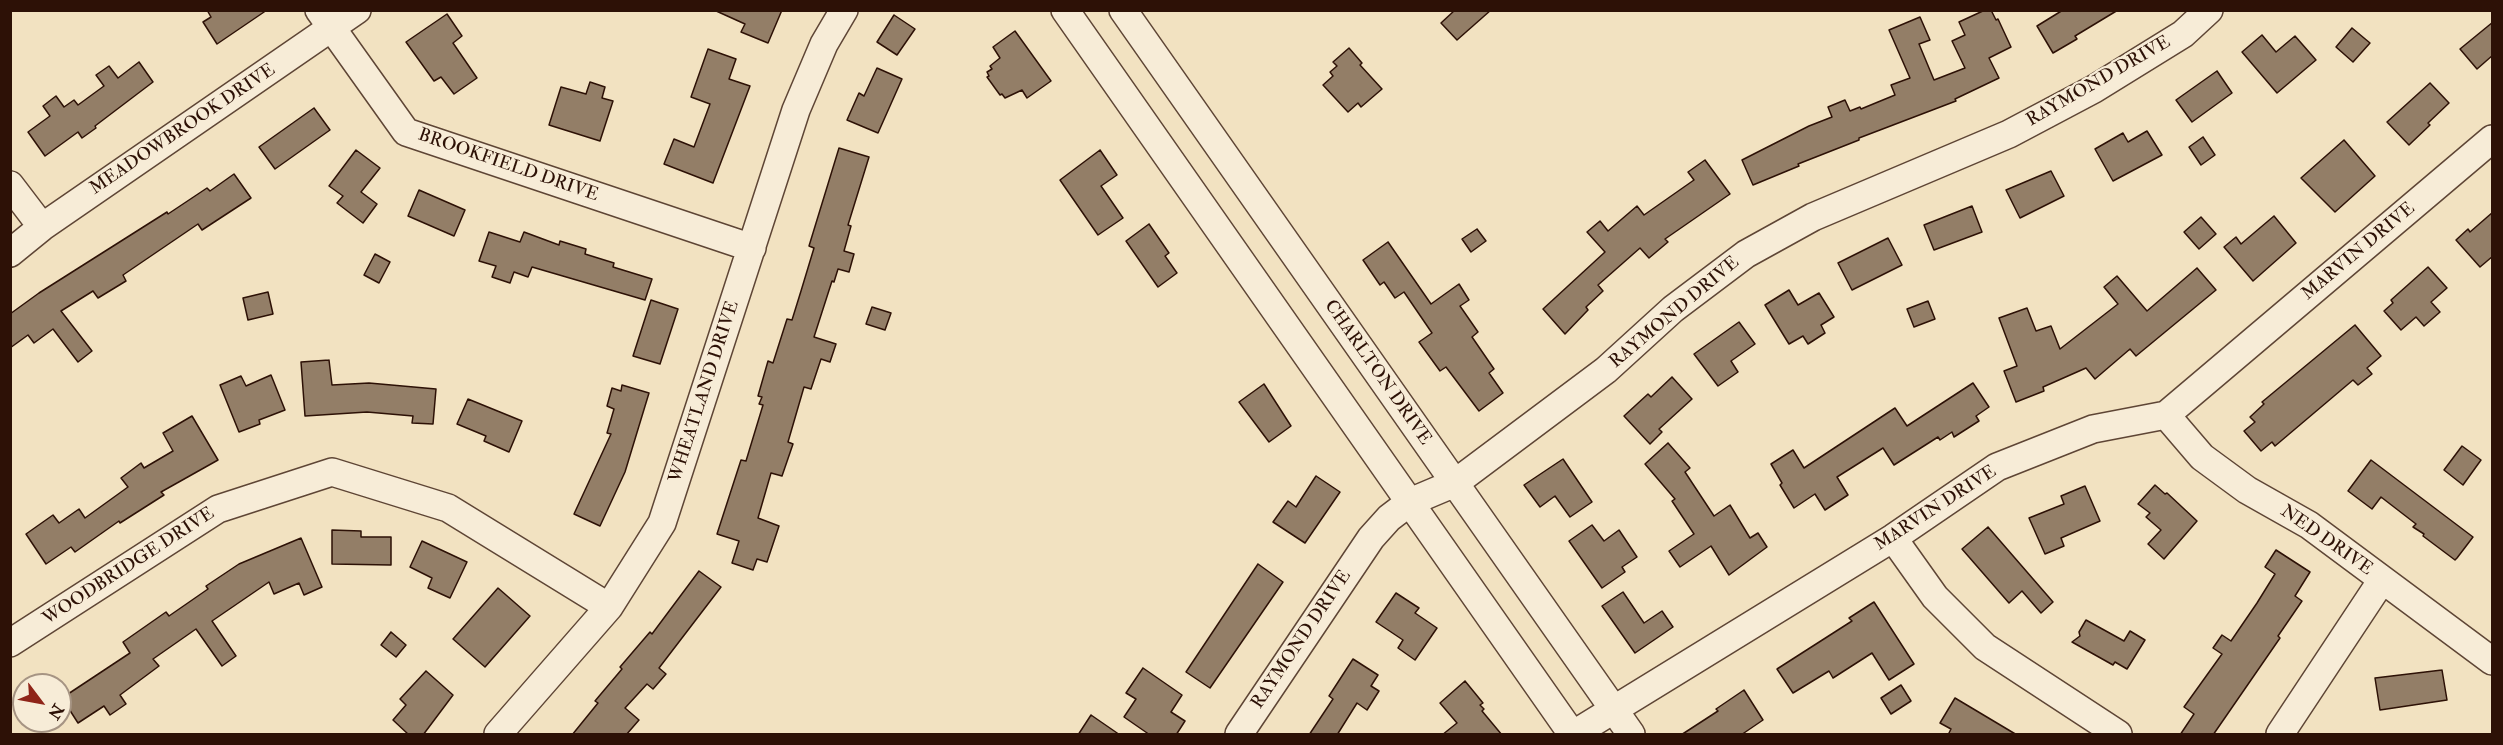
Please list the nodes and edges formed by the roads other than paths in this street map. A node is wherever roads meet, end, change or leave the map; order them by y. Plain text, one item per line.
1 (357, 10) edge
2 (844, 10) edge
3 (1065, 10) edge
4 (1124, 10) edge
5 (2209, 10) edge
6 (326, 19) edge
7 (2493, 139) edge
8 (10, 184) edge
9 (42, 227) junction
10 (752, 248) junction
11 (10, 253) edge
12 (2166, 415) junction
13 (1455, 483) junction
14 (1410, 502) junction
15 (1893, 538) junction
16 (2382, 580) junction
17 (609, 607) junction
18 (10, 643) edge
19 (2493, 661) edge
20 (1613, 709) junction
21 (498, 735) edge
22 (1239, 735) edge
23 (1573, 735) edge
24 (1631, 735) edge
25 (2118, 735) edge
26 (2280, 735) edge

1 - 6 street, MEADOWBROOK DRIVE
2 - 10 street, WHEATLAND DRIVE
3 - 14 street
4 - 13 street, CHARLTON DRIVE
5 - 13 street, RAYMOND DRIVE
6 - 9 street, MEADOWBROOK DRIVE
6 - 10 street, BROOKFIELD DRIVE
7 - 12 street, MARVIN DRIVE
8 - 9 street
9 - 11 street, MEADOWBROOK DRIVE
10 - 17 street, WHEATLAND DRIVE
12 - 15 street, MARVIN DRIVE
12 - 16 street, NED DRIVE
13 - 14 street, RAYMOND DRIVE
13 - 20 street, CHARLTON DRIVE
14 - 22 street, RAYMOND DRIVE
14 - 23 street
15 - 20 street, MARVIN DRIVE
15 - 25 street
16 - 19 street, NED DRIVE
16 - 26 street
17 - 18 street, WOODBRIDGE DRIVE
17 - 21 street, WHEATLAND DRIVE
20 - 23 street, MARVIN DRIVE
20 - 24 street, CHARLTON DRIVE

